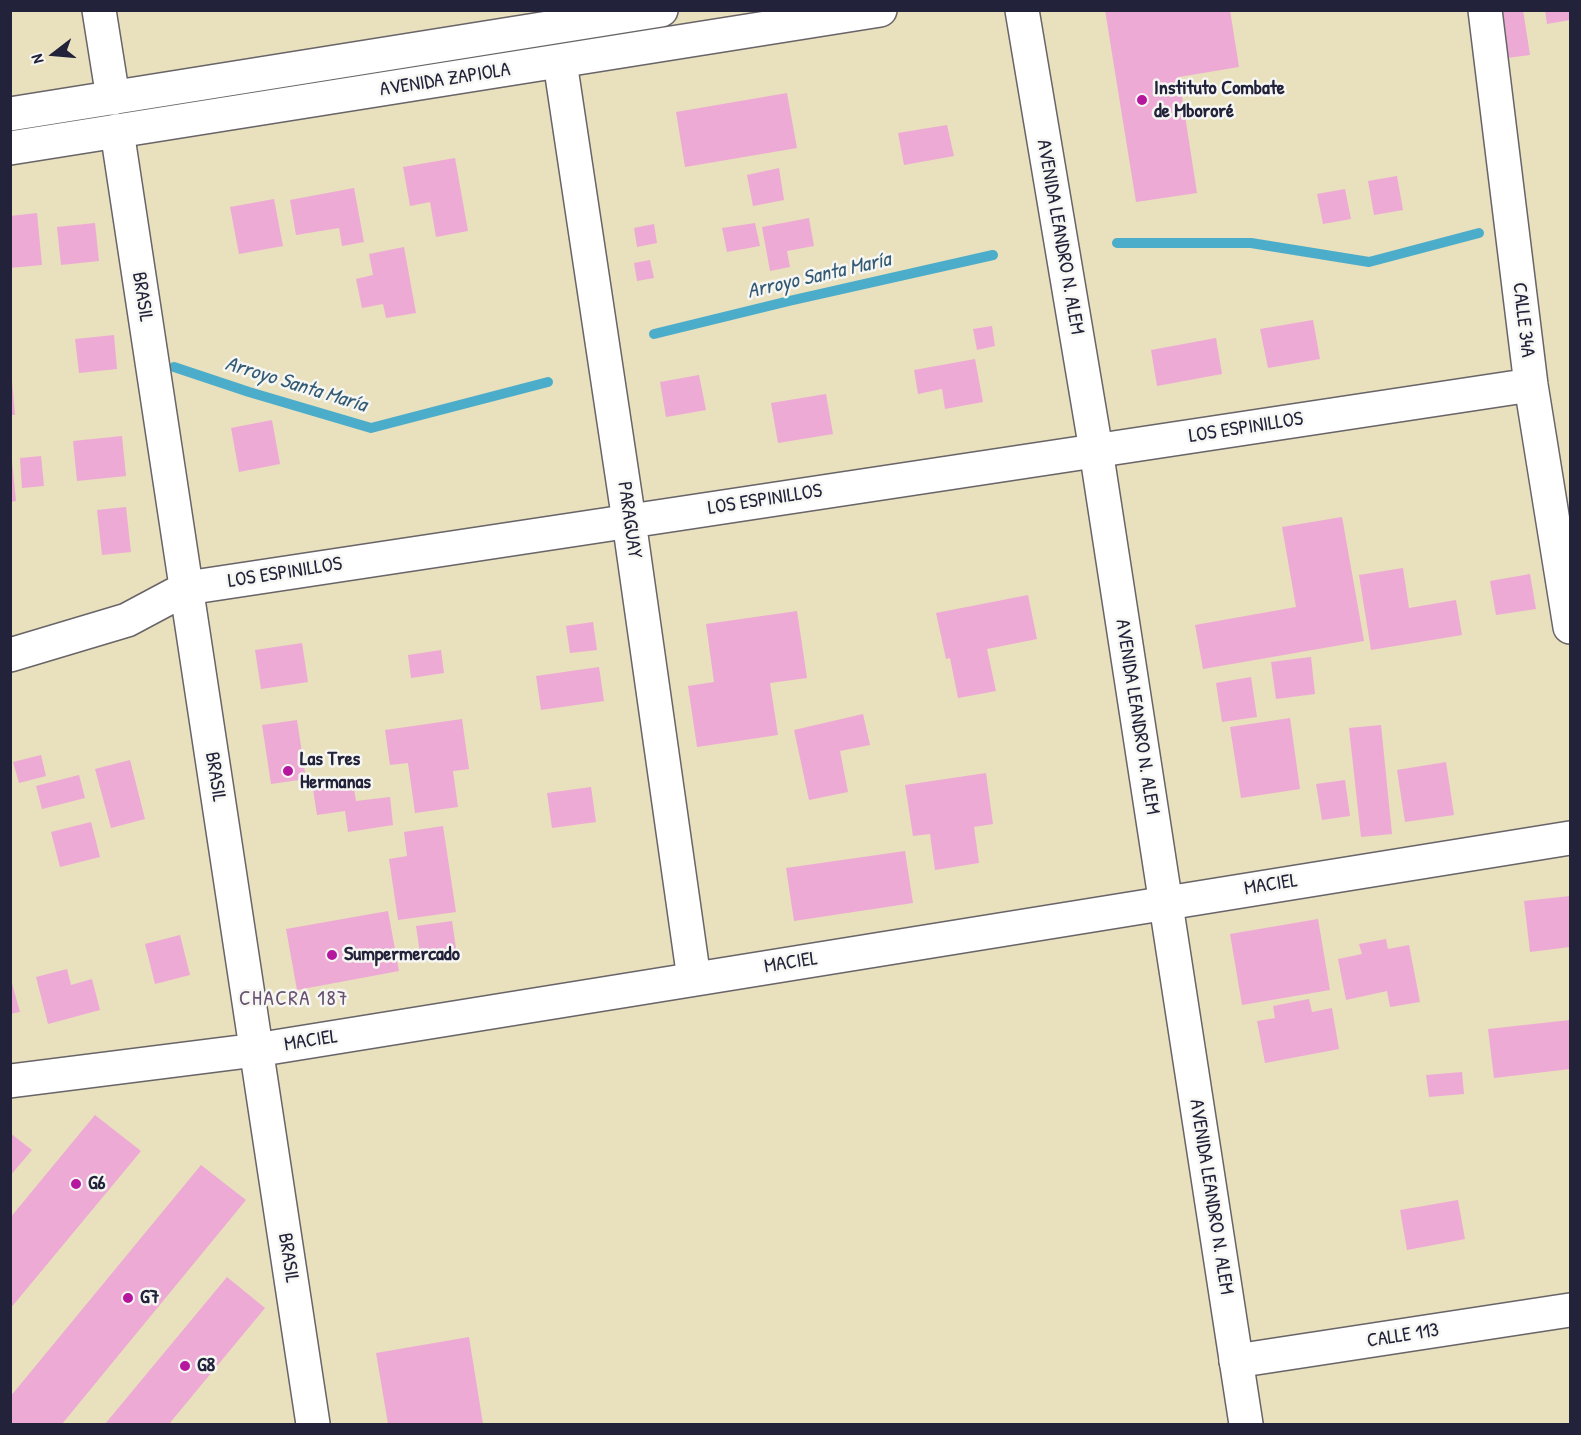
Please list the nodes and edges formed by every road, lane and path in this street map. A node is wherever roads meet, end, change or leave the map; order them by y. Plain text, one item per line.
1 (99, 10) edge
2 (661, 10) edge
3 (880, 10) edge
4 (1022, 10) edge
5 (1485, 10) edge
6 (560, 62) junction
7 (113, 98) junction
8 (10, 114) edge
9 (117, 131) junction
10 (10, 148) edge
11 (1531, 385) junction
12 (1096, 450) junction
13 (629, 521) junction
14 (187, 588) junction
15 (1570, 627) edge
16 (10, 655) edge
17 (1570, 838) edge
18 (1165, 902) junction
19 (694, 979) junction
20 (256, 1050) junction
21 (10, 1081) edge
22 (1570, 1310) edge
23 (1236, 1361) junction
24 (313, 1425) edge
25 (1246, 1425) edge

1 - 7 street
2 - 7 street, AVENIDA ZAPIOLA
3 - 6 street, AVENIDA ZAPIOLA
4 - 12 street, AVENIDA LEANDRO N. ALEM
5 - 11 street, CALLE 34A
6 - 9 street, AVENIDA ZAPIOLA
6 - 13 street, PARAGUAY
7 - 8 street, AVENIDA ZAPIOLA
9 - 10 street, AVENIDA ZAPIOLA
9 - 14 street, BRASIL
11 - 12 street, LOS ESPINILLOS
11 - 15 street, CALLE 34A
12 - 13 street, LOS ESPINILLOS
12 - 18 street, AVENIDA LEANDRO N. ALEM
13 - 14 street, LOS ESPINILLOS
13 - 19 street, PARAGUAY
14 - 16 street, LOS ESPINILLOS
14 - 20 street, BRASIL
17 - 18 street, MACIEL
18 - 19 street, MACIEL
18 - 23 street, AVENIDA LEANDRO N. ALEM
19 - 20 street, MACIEL
20 - 21 street, MACIEL
20 - 24 street, BRASIL
22 - 23 street, CALLE 113
23 - 25 street, AVENIDA LEANDRO N. ALEM

